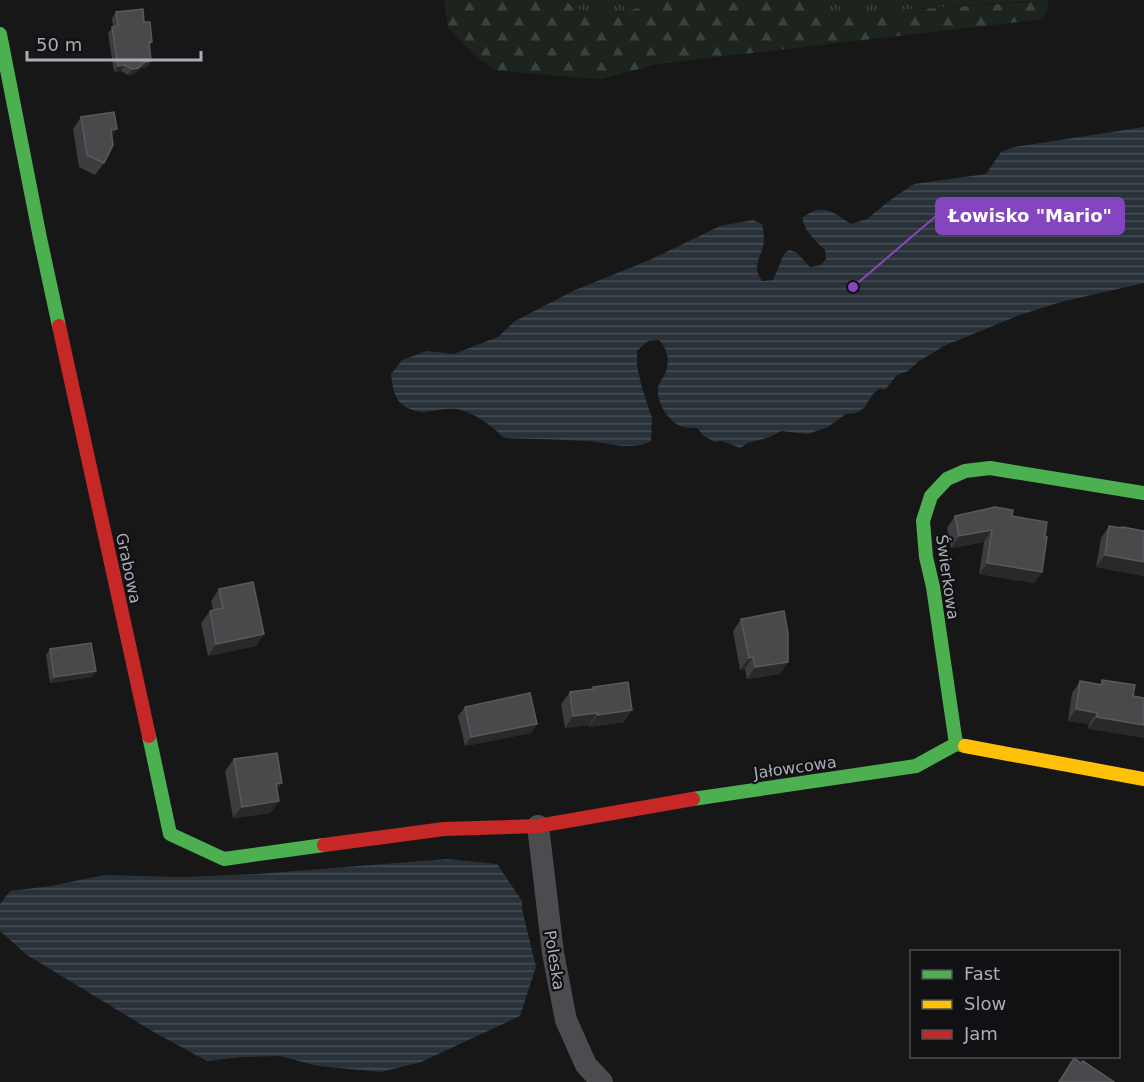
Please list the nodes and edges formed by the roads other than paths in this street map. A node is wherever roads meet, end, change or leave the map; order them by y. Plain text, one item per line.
1 (0, 34) edge
2 (1144, 493) edge
3 (956, 744) junction
4 (1144, 779) edge
5 (538, 826) junction
6 (444, 829) joint
7 (602, 1082) edge

1 - 6 street, Grabowa
2 - 3 street, Świerkowa
3 - 4 street
3 - 5 street, Jałowcowa
5 - 6 street, Jałowcowa
5 - 7 street, Poleska

